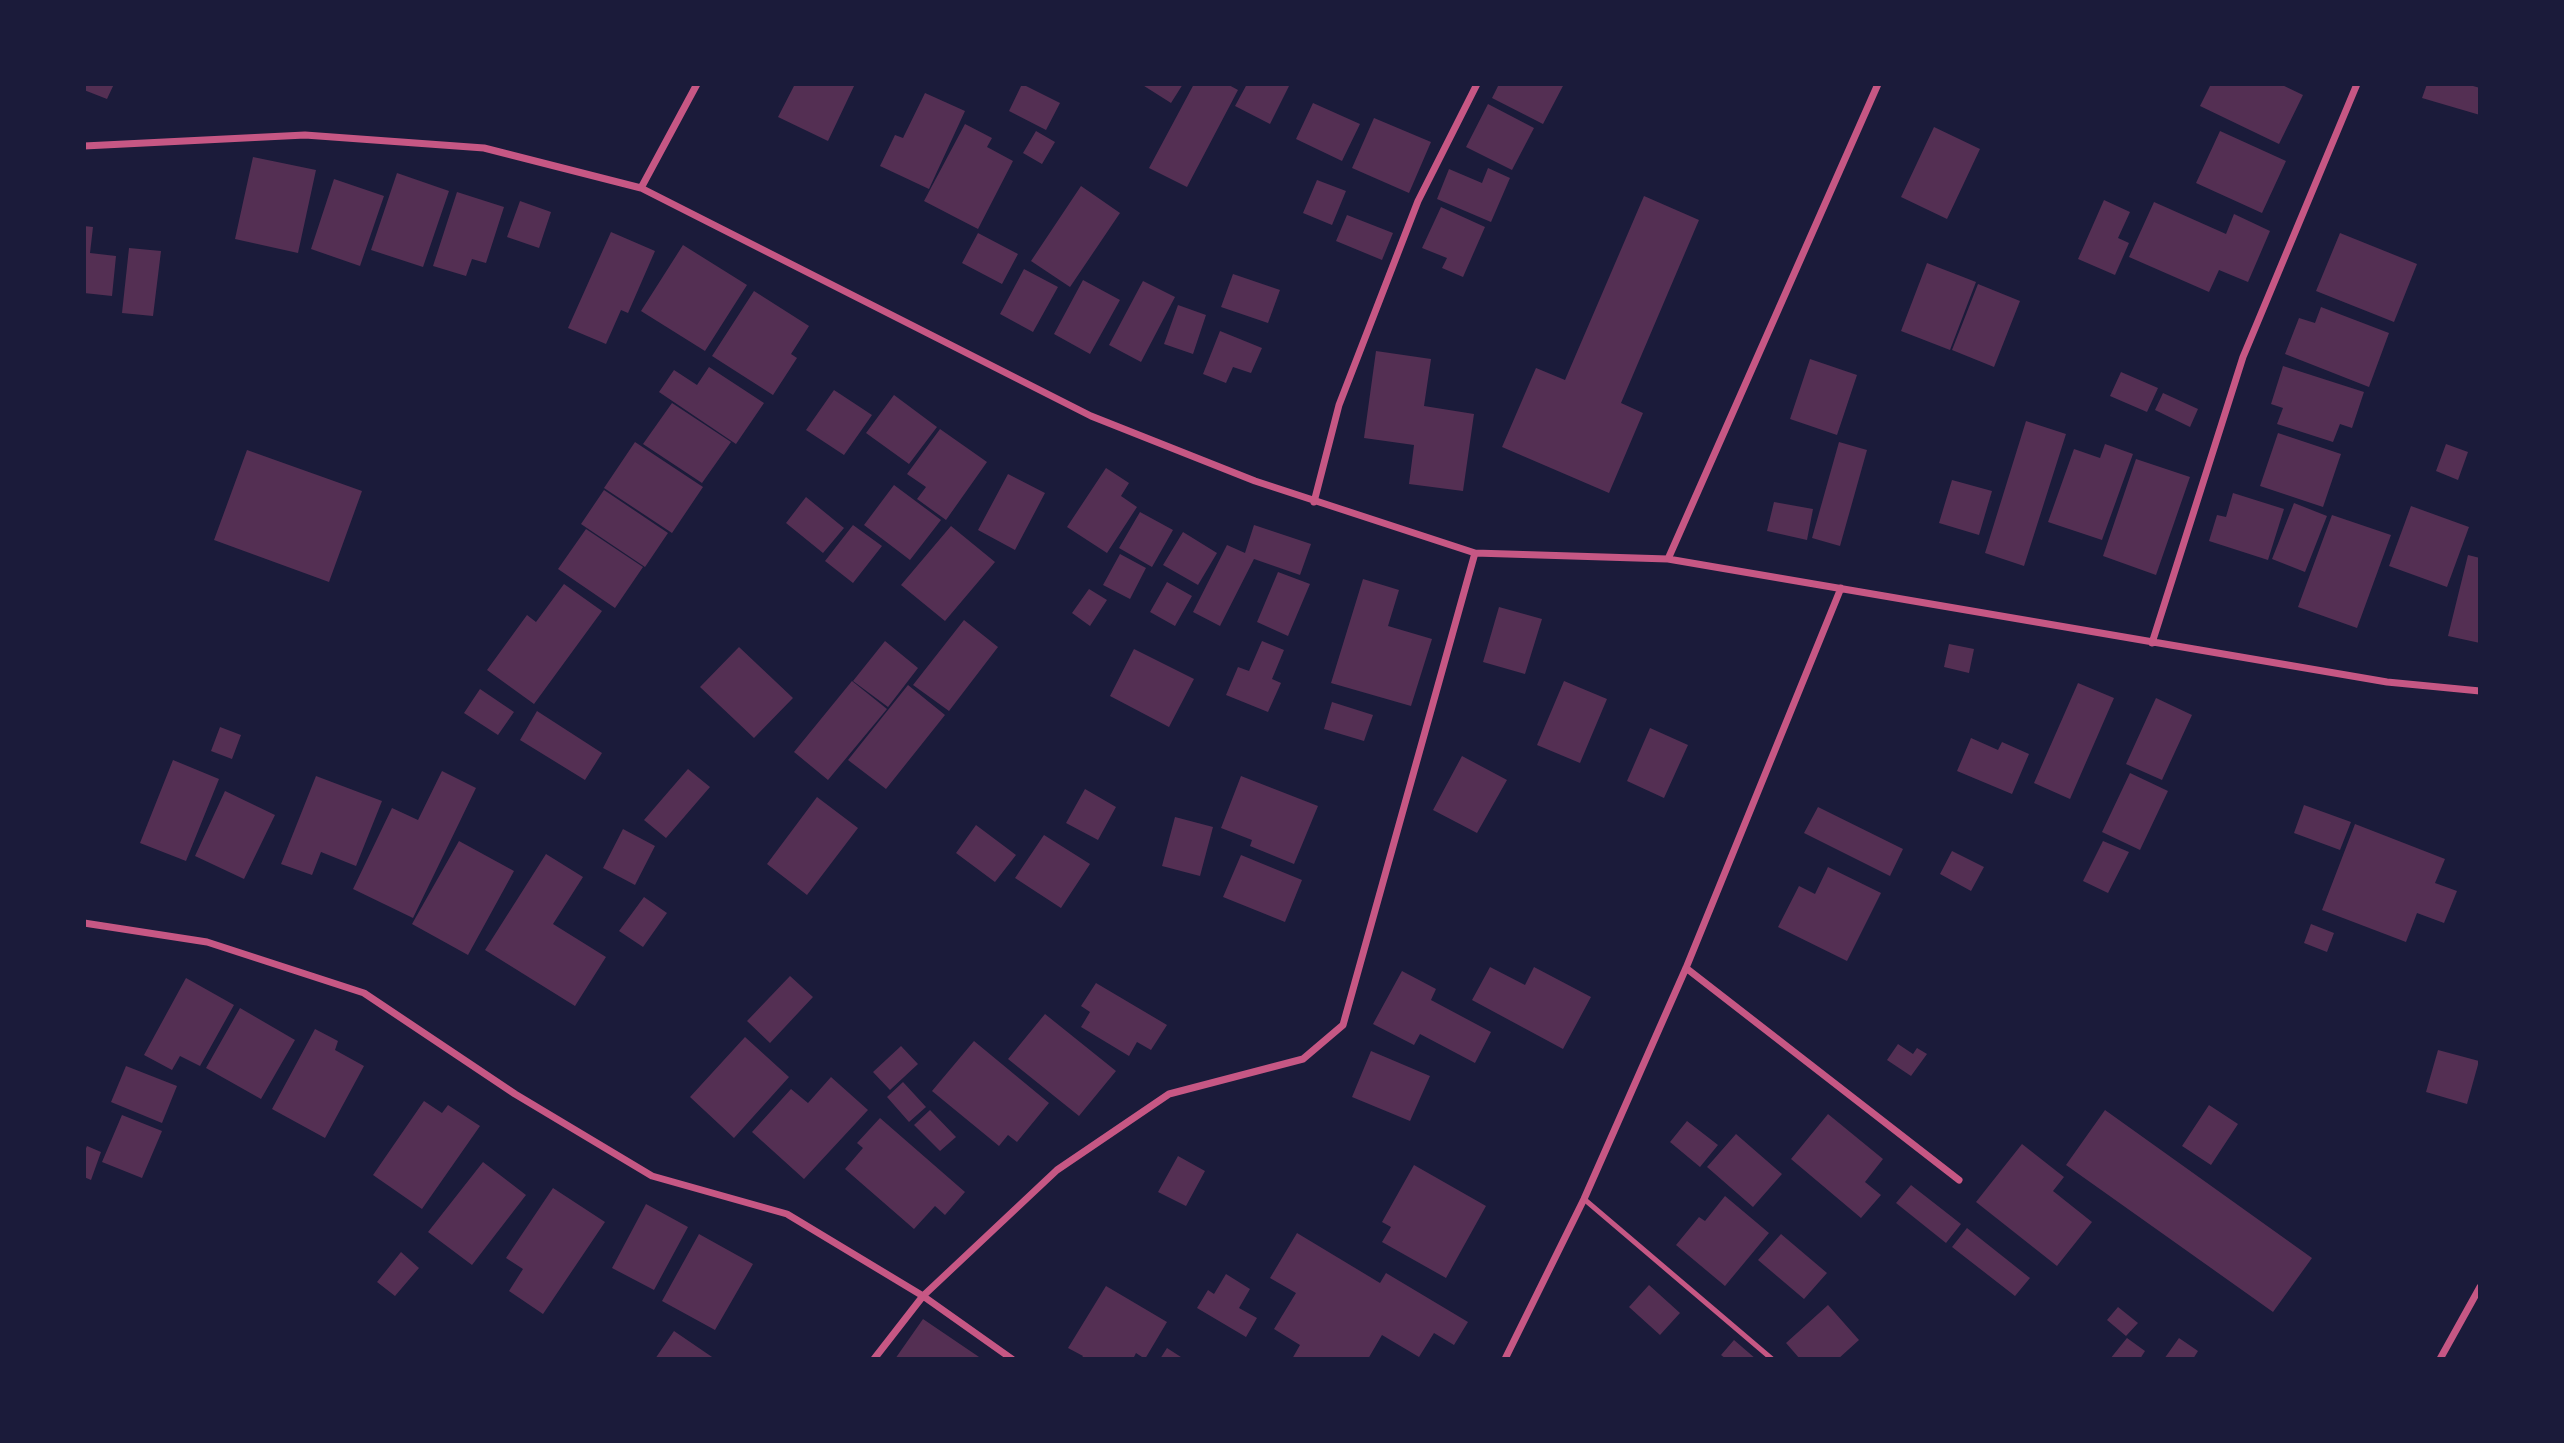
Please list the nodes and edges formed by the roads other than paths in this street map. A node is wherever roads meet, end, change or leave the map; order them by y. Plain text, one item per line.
1 (697, 84) edge
2 (1477, 84) edge
3 (1878, 84) edge
4 (2357, 84) edge
5 (84, 146) edge
6 (640, 188) junction
7 (1314, 502) junction
8 (1475, 554) junction
9 (1668, 559) junction
10 (1841, 588) junction
11 (2152, 643) junction
12 (2480, 691) edge
13 (84, 923) edge
14 (1686, 968) junction
15 (1959, 1180) dead end
16 (1584, 1199) junction
17 (2480, 1287) edge
18 (923, 1296) junction
19 (874, 1359) edge
20 (1012, 1359) edge
21 (1505, 1359) edge
22 (1772, 1359) edge
23 (2440, 1359) edge

1 - 6 street
2 - 7 street
3 - 9 street
4 - 11 street
5 - 6 street
6 - 7 street
7 - 8 street
8 - 9 street
8 - 18 street
9 - 10 street
10 - 11 street
10 - 14 street
11 - 12 street
13 - 18 street
14 - 15 street
14 - 16 street
16 - 21 street
16 - 22 lane
17 - 23 street
18 - 19 street
18 - 20 street

